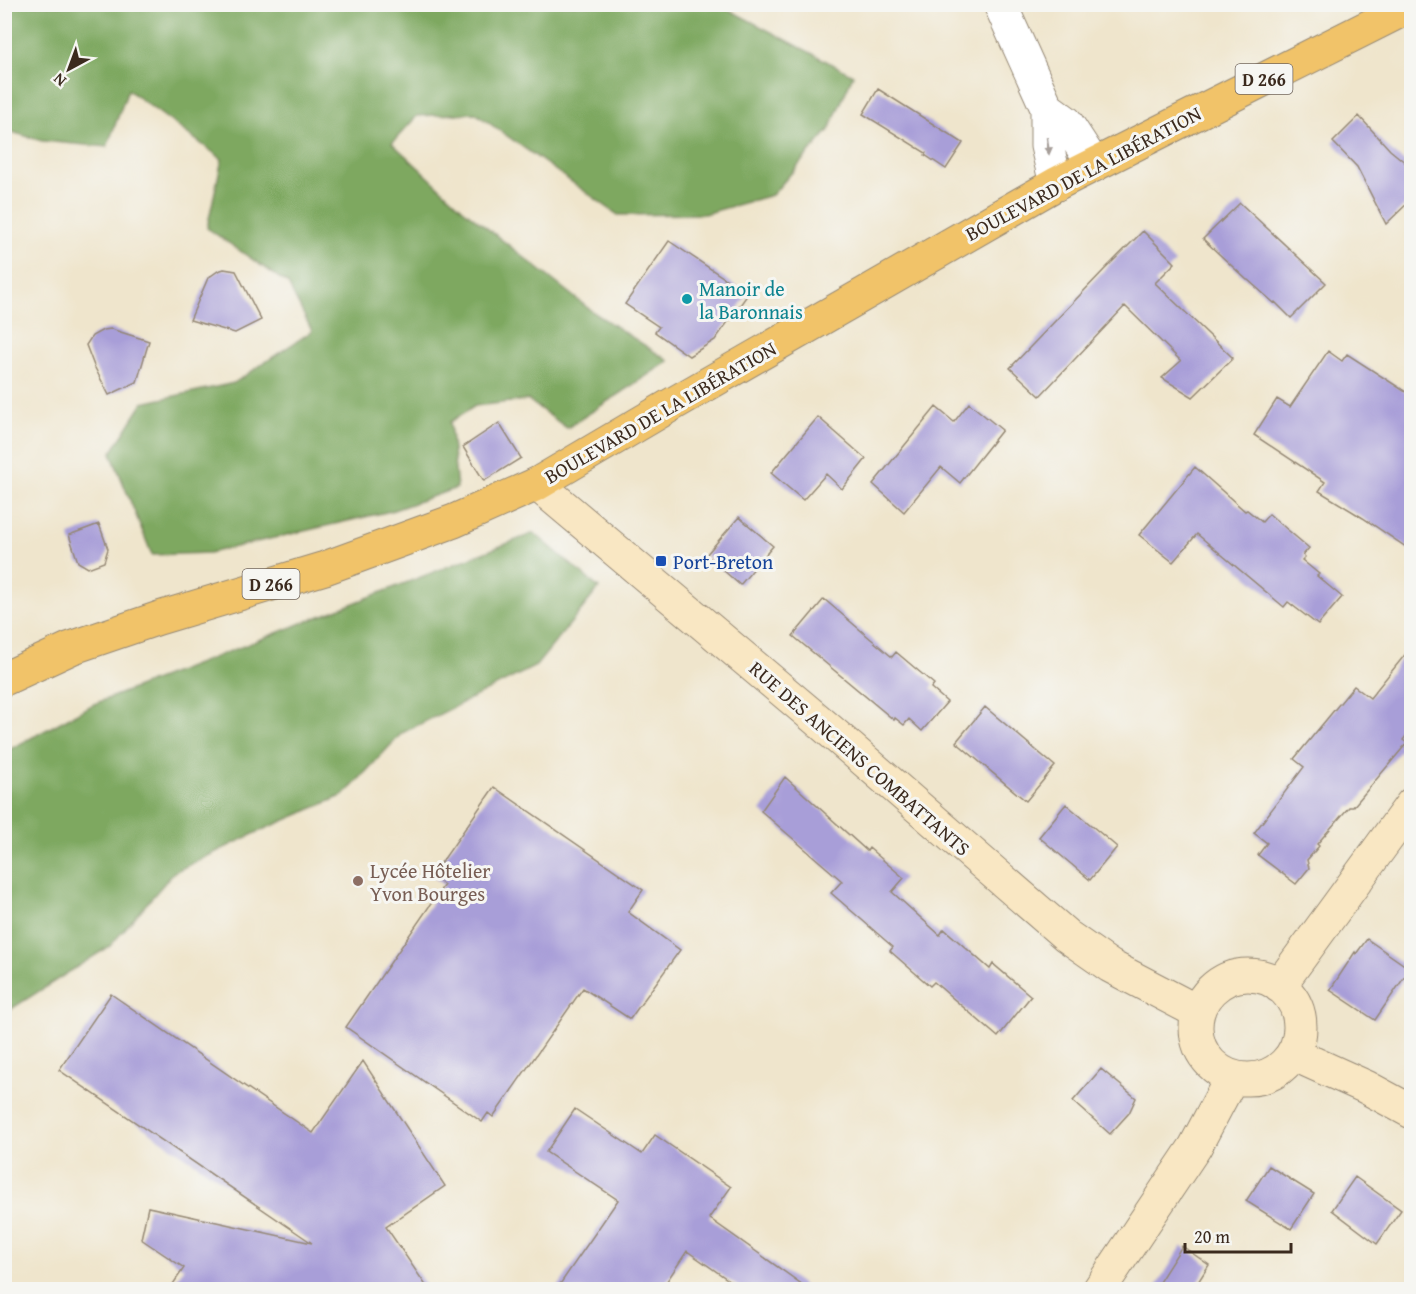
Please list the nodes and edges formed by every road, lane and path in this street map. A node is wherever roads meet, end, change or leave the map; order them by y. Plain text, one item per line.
1 (1000, 4) edge
2 (1412, 5) edge
3 (1047, 108) junction
4 (1094, 165) junction
5 (1056, 184) junction
6 (537, 484) junction
7 (4, 679) edge
8 (1412, 804) edge
9 (1280, 986) junction
10 (1197, 1012) junction
11 (1293, 1053) junction
12 (1232, 1077) junction
13 (1412, 1112) edge
14 (1099, 1290) edge

1 - 3 street
2 - 4 main road, BOULEVARD DE LA LIBÉRATION / D 266
3 - 4 street
3 -> 5 street
4 - 5 main road, BOULEVARD DE LA LIBÉRATION / D 266
5 - 6 main road, BOULEVARD DE LA LIBÉRATION / D 266
6 - 7 main road, BOULEVARD DE LA LIBÉRATION / D 266
6 - 10 main road, RUE DES ANCIENS COMBATTANTS
8 - 9 main road
9 - 10 main road
9 - 11 main road
10 - 12 main road
11 - 12 main road
11 - 13 main road
12 - 14 main road

